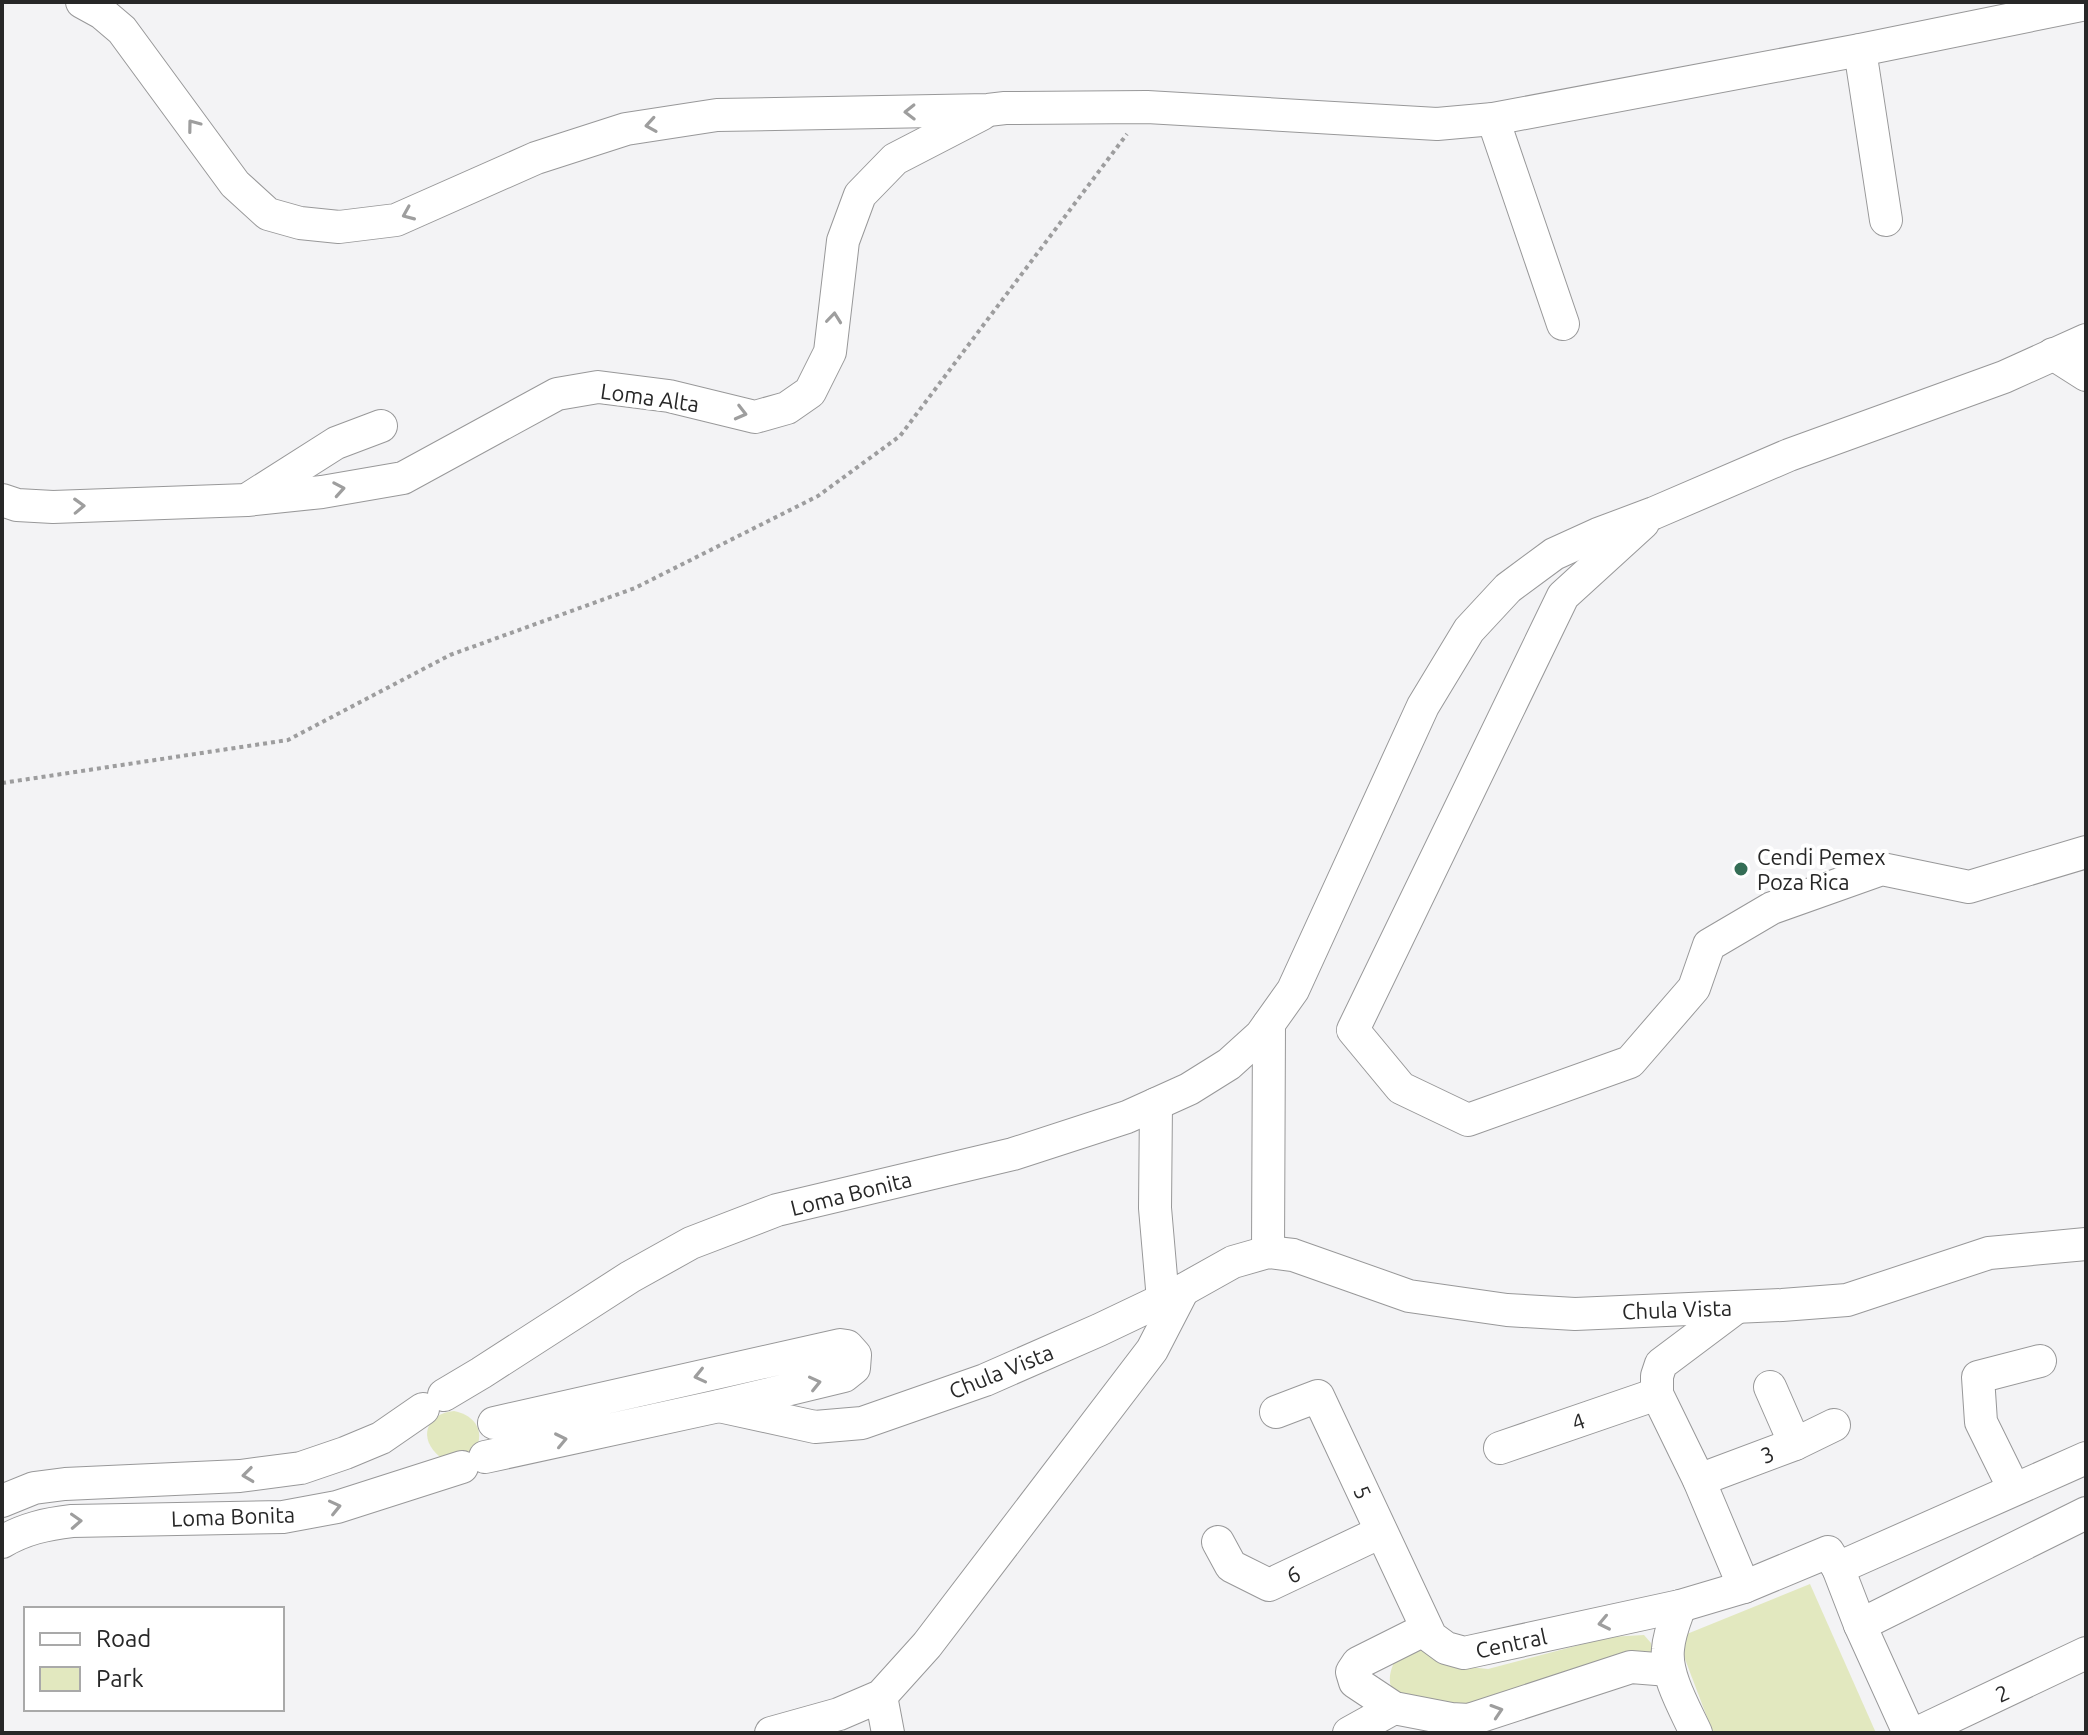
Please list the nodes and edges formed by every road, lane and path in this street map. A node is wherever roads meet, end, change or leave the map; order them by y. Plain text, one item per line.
1 (82, 2) edge
2 (2086, 4) edge
3 (1860, 50) junction
4 (1147, 107) junction
5 (988, 110) junction
6 (1493, 119) junction
7 (1886, 220) dead end
8 (1563, 324) dead end
9 (2086, 340) edge
10 (2053, 354) junction
11 (2086, 375) edge
12 (381, 426) dead end
13 (2, 500) edge
14 (247, 500) junction
15 (1654, 513) junction
16 (2, 783) edge
17 (2086, 852) edge
18 (1269, 1024) junction
19 (1156, 1104) junction
20 (2086, 1244) edge
21 (1268, 1252) junction
22 (1173, 1295) junction
23 (1737, 1307) junction
24 (2040, 1361) dead end
25 (1770, 1387) dead end
26 (1657, 1394) junction
27 (434, 1402) junction
28 (719, 1406) junction
29 (1276, 1412) dead end
30 (494, 1423) junction
31 (1834, 1425) dead end
32 (1795, 1444) junction
33 (1500, 1448) dead end
34 (2086, 1458) edge
35 (473, 1462) junction
36 (1699, 1480) junction
37 (2014, 1489) junction
38 (2, 1501) edge
39 (2086, 1513) edge
40 (1381, 1532) junction
41 (2, 1542) edge
42 (1218, 1542) dead end
43 (1833, 1560) junction
44 (1744, 1587) junction
45 (1680, 1606) junction
46 (1860, 1625) junction
47 (1426, 1629) junction
48 (2086, 1653) edge
49 (1669, 1670) junction
50 (881, 1696) junction
51 (1394, 1708) junction
52 (771, 1733) edge
53 (888, 1733) edge
54 (1349, 1733) edge
55 (1696, 1733) edge
56 (1909, 1733) edge
57 (1917, 1733) edge

5 -> 1 street, Loma Alta
2 - 3 street, Loma Alta
3 - 6 street, Loma Alta
3 - 7 street
4 - 5 street, Loma Alta
4 - 6 street, Loma Alta
4 - 16 path
14 -> 5 street, Loma Alta
6 - 8 street
9 - 10 street, Loma Bonita
10 - 11 street
10 - 15 street, Loma Bonita
12 - 14 street
13 -> 14 street, Loma Alta
15 - 17 street
15 - 18 street, Loma Bonita
18 - 19 street, Loma Bonita
18 - 21 street
19 - 22 street
19 - 27 street, Loma Bonita
20 - 23 street, Chula Vista
21 - 22 street, Chula Vista
21 - 23 street, Chula Vista
22 - 28 street, Chula Vista
22 - 50 street
23 - 26 street
24 - 37 street
25 - 32 street
26 - 33 street, 4
26 - 36 street
27 - 30 street
27 - 35 street
27 -> 38 street, Loma Bonita
28 -> 30 street, Loma Bonita
35 -> 28 street, Loma Bonita
29 - 40 street, 5
30 - 35 street
31 - 32 street, 3
32 - 36 street, 3
34 - 37 street, Central
41 -> 35 street, Loma Bonita
36 - 44 street
37 - 43 street, Central
39 - 46 street
40 - 42 street, 6
40 - 47 street, 5
43 - 44 street, Central
43 - 46 street
44 - 45 street, Central
45 -> 47 street, Central
45 - 49 street
46 - 56 street
47 - 51 street
48 - 57 street, 2
51 -> 49 street
49 - 55 street
50 - 52 street
50 - 53 street
51 - 54 street

